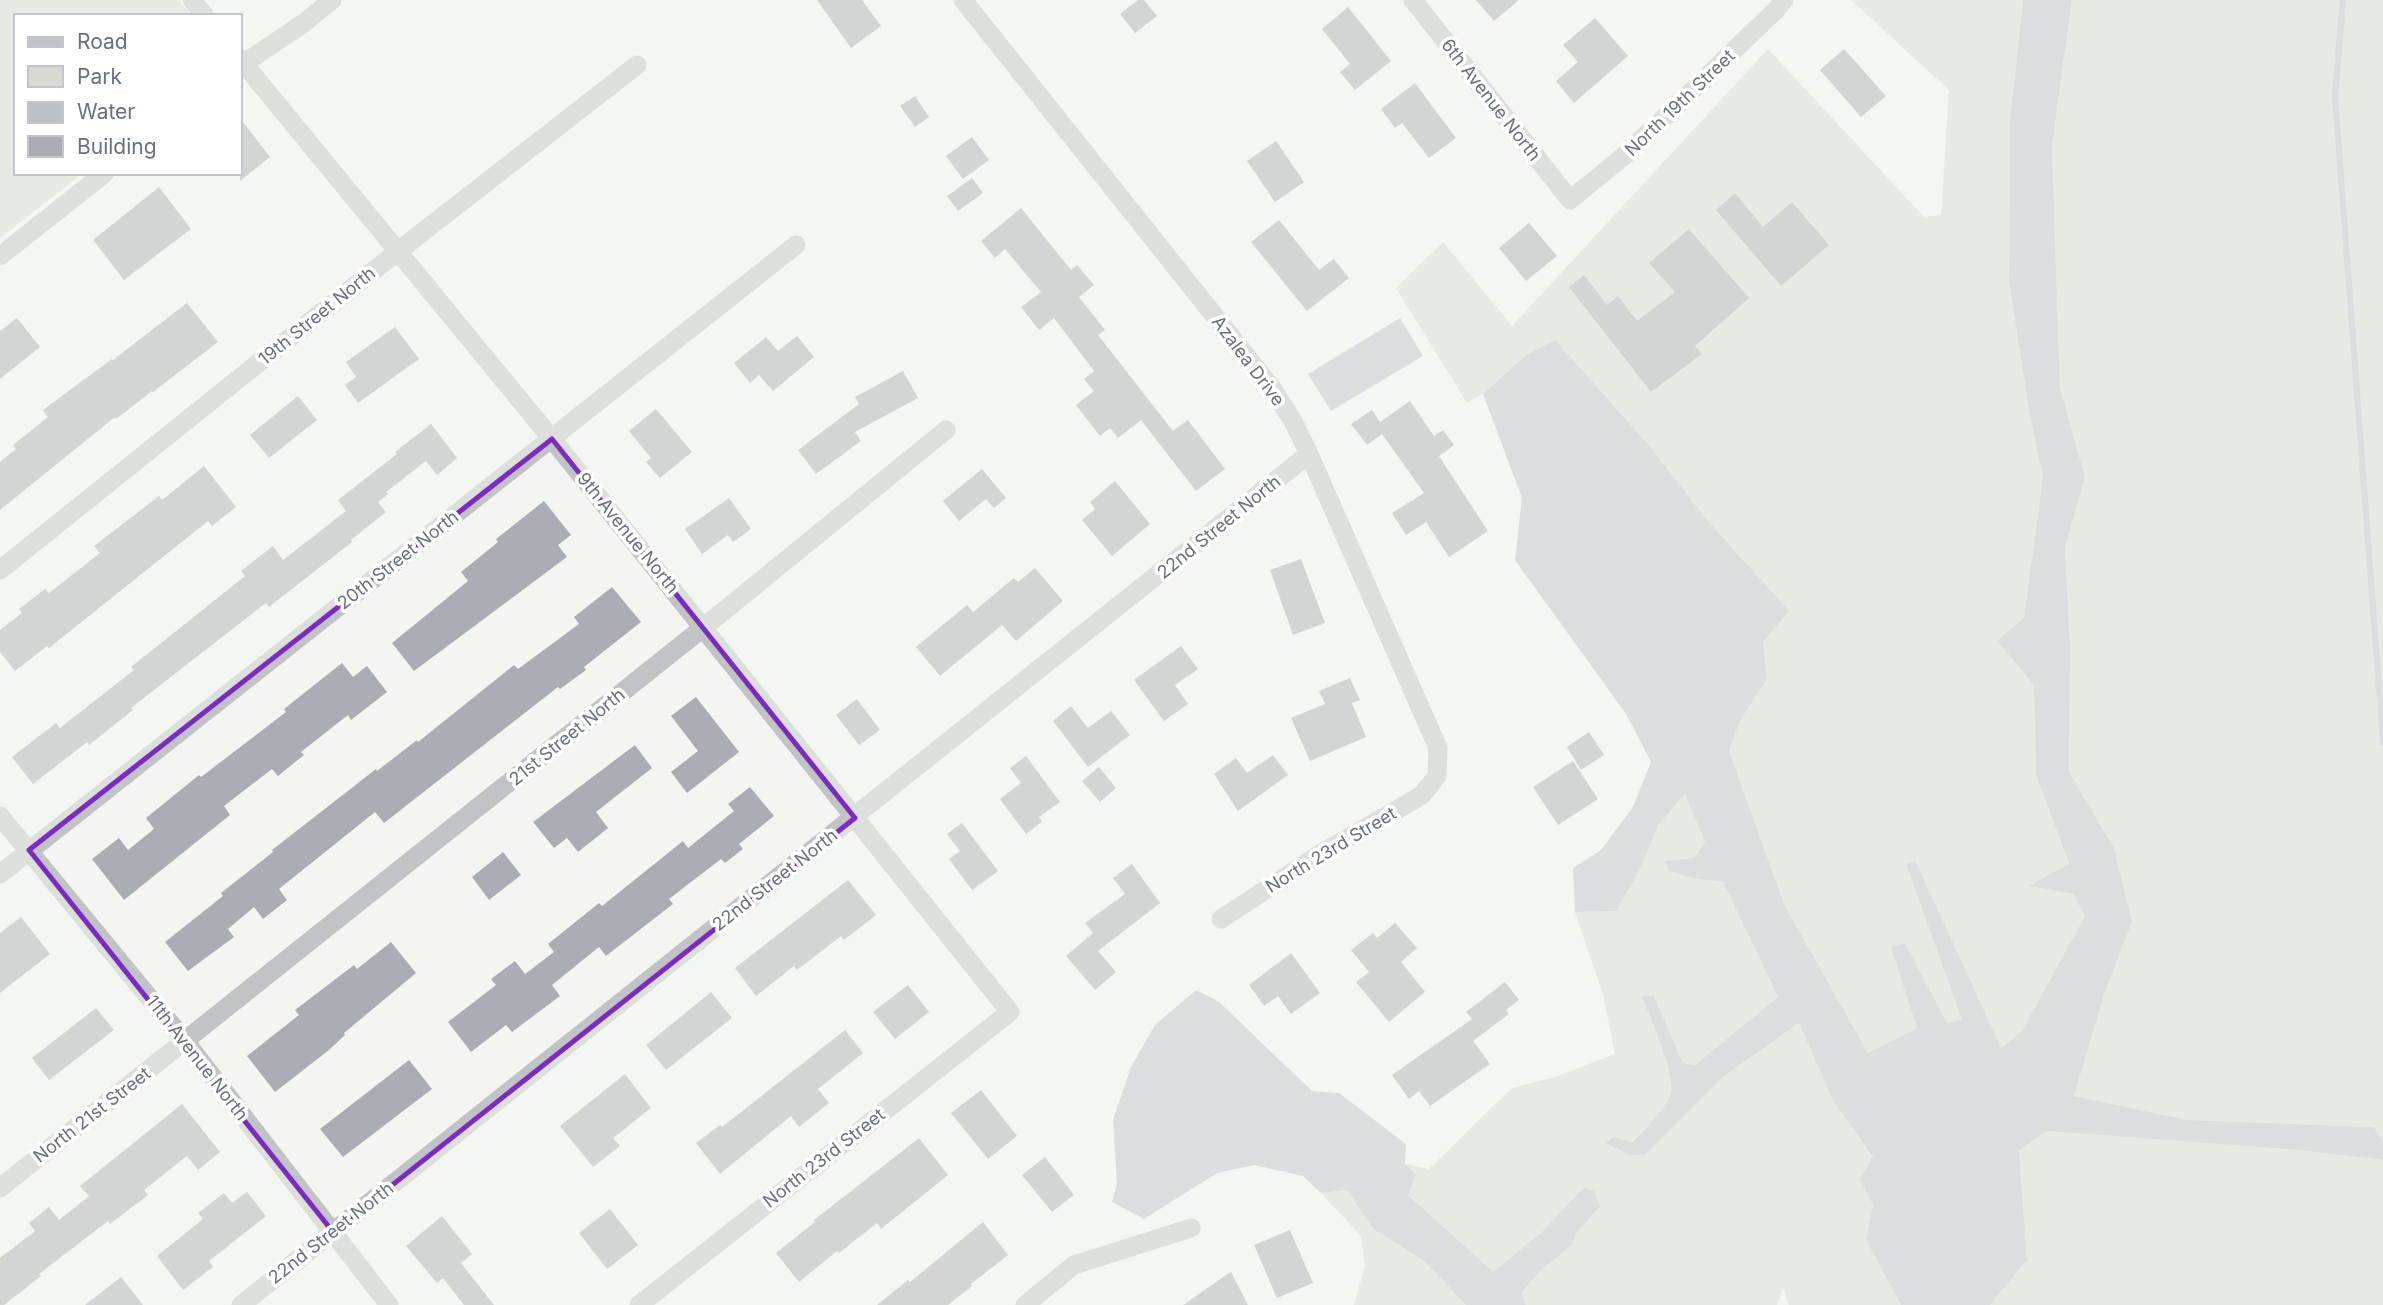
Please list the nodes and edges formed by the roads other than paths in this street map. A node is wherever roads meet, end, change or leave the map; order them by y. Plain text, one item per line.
1 (192, 0) edge
2 (332, 0) edge
3 (962, 0) edge
4 (1413, 0) edge
5 (1784, 0) edge
6 (203, 14) edge
7 (242, 62) edge
8 (242, 64) edge
9 (636, 65) dead end
10 (102, 175) edge
11 (1570, 200) joint
12 (796, 245) dead end
13 (397, 252) junction
14 (0, 256) edge
15 (946, 430) dead end
16 (552, 439) junction
17 (1310, 454) junction
18 (0, 570) edge
19 (704, 628) junction
20 (1437, 776) joint
21 (0, 816) edge
22 (855, 818) junction
23 (29, 850) junction
24 (0, 874) edge
25 (1221, 919) dead end
26 (1010, 1012) joint
27 (185, 1041) junction
28 (0, 1188) edge
29 (1191, 1228) dead end
30 (333, 1231) junction
31 (241, 1305) edge
32 (389, 1305) edge
33 (639, 1305) edge
34 (1025, 1305) edge

1 - 6 street
2 - 7 street
3 - 17 street, Azalea Drive
4 - 11 street, 6th Avenue North
5 - 11 street, North 19th Street
8 - 13 street, 9th Avenue North
9 - 13 street, 19th Street North
10 - 14 street
12 - 16 street, 20th Street North
13 - 16 street, 9th Avenue North
13 - 18 street, 19th Street North
15 - 19 street, 21st Street North
16 - 19 street, 9th Avenue North
16 - 23 street, 20th Street North
17 - 20 street, Azalea Drive
17 - 22 street, 22nd Street North
19 - 22 street, 9th Avenue North
19 - 27 street, 21st Street North
20 - 25 street, North 23rd Street
21 - 23 street, 11th Avenue North
22 - 26 street, 9th Avenue North
22 - 30 street, 22nd Street North
23 - 24 street, 20th Street North
23 - 27 street, 11th Avenue North
26 - 33 street, North 23rd Street
27 - 28 street, North 21st Street
27 - 30 street, 11th Avenue North
29 - 34 street
30 - 31 street, 22nd Street North
30 - 32 street, 11th Avenue North

